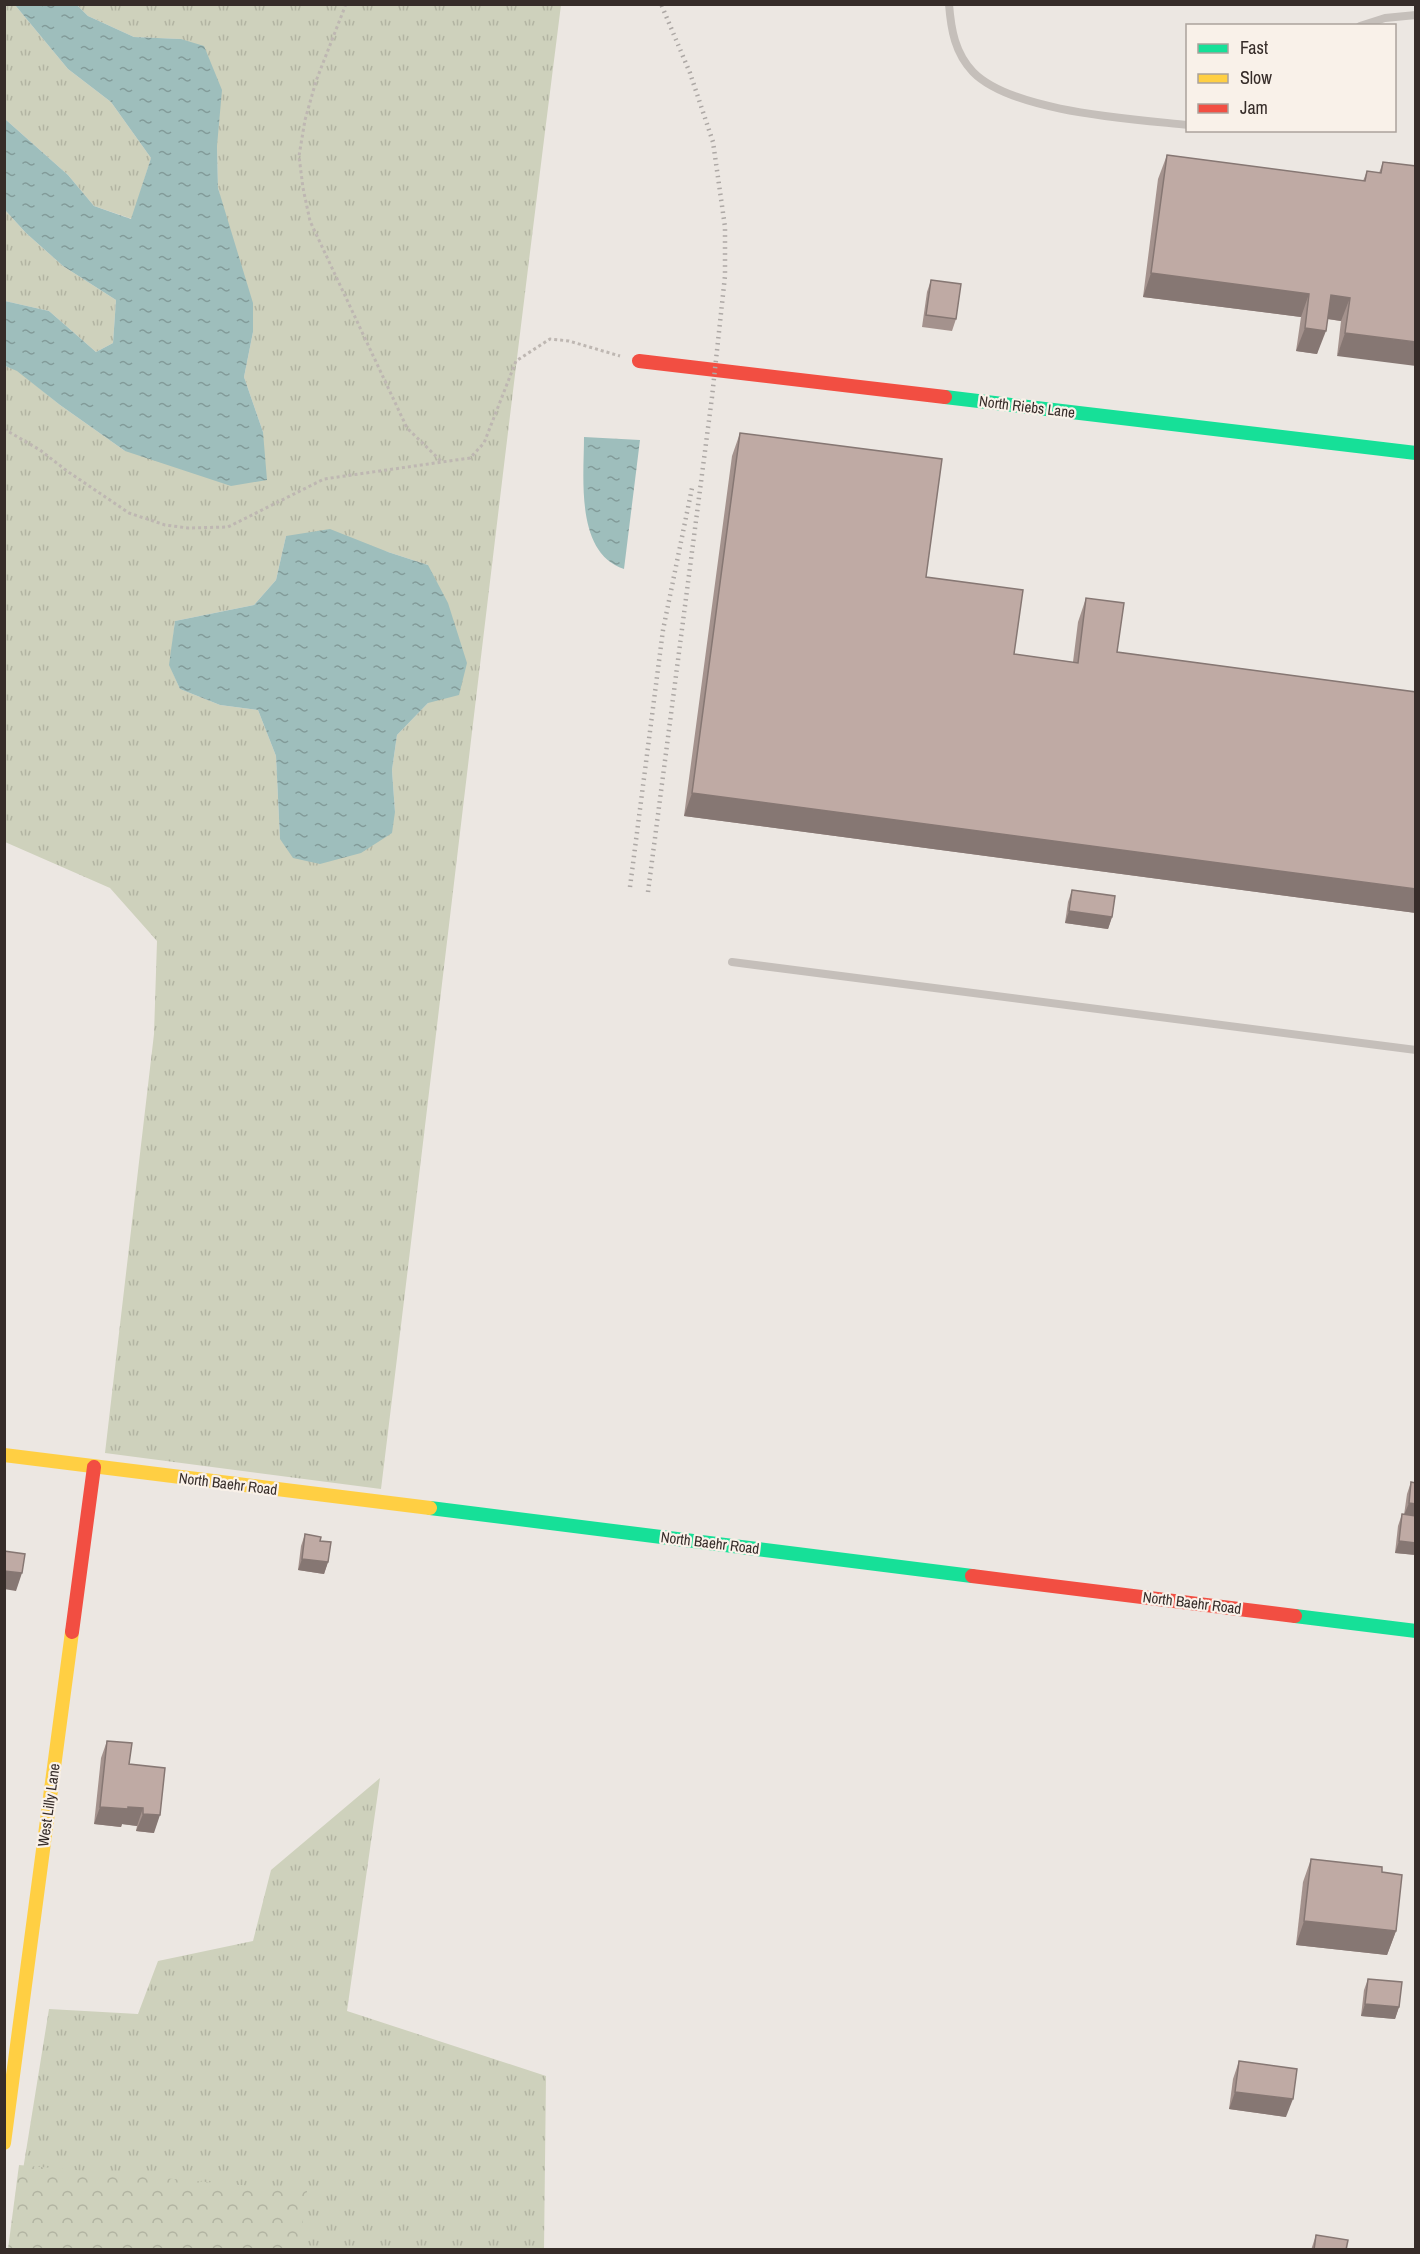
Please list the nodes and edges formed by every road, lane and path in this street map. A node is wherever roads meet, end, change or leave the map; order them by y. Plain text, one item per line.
1 (346, 4) edge
2 (949, 4) edge
3 (1416, 15) edge
4 (1366, 24) edge
5 (1186, 125) edge
6 (639, 361) joint
7 (4, 429) edge
8 (1416, 453) edge
9 (442, 462) junction
10 (732, 962) dead end
11 (1416, 1050) edge
12 (4, 1455) edge
13 (94, 1467) junction
14 (1416, 1631) edge
15 (4, 2144) edge

1 - 9 path
2 - 5 lane
3 - 4 lane
6 - 8 street, North Riebs Lane
6 - 9 path
7 - 9 path
10 - 11 lane
12 - 13 street, North Baehr Road
13 - 14 street, North Baehr Road
13 - 15 street, West Lilly Lane

